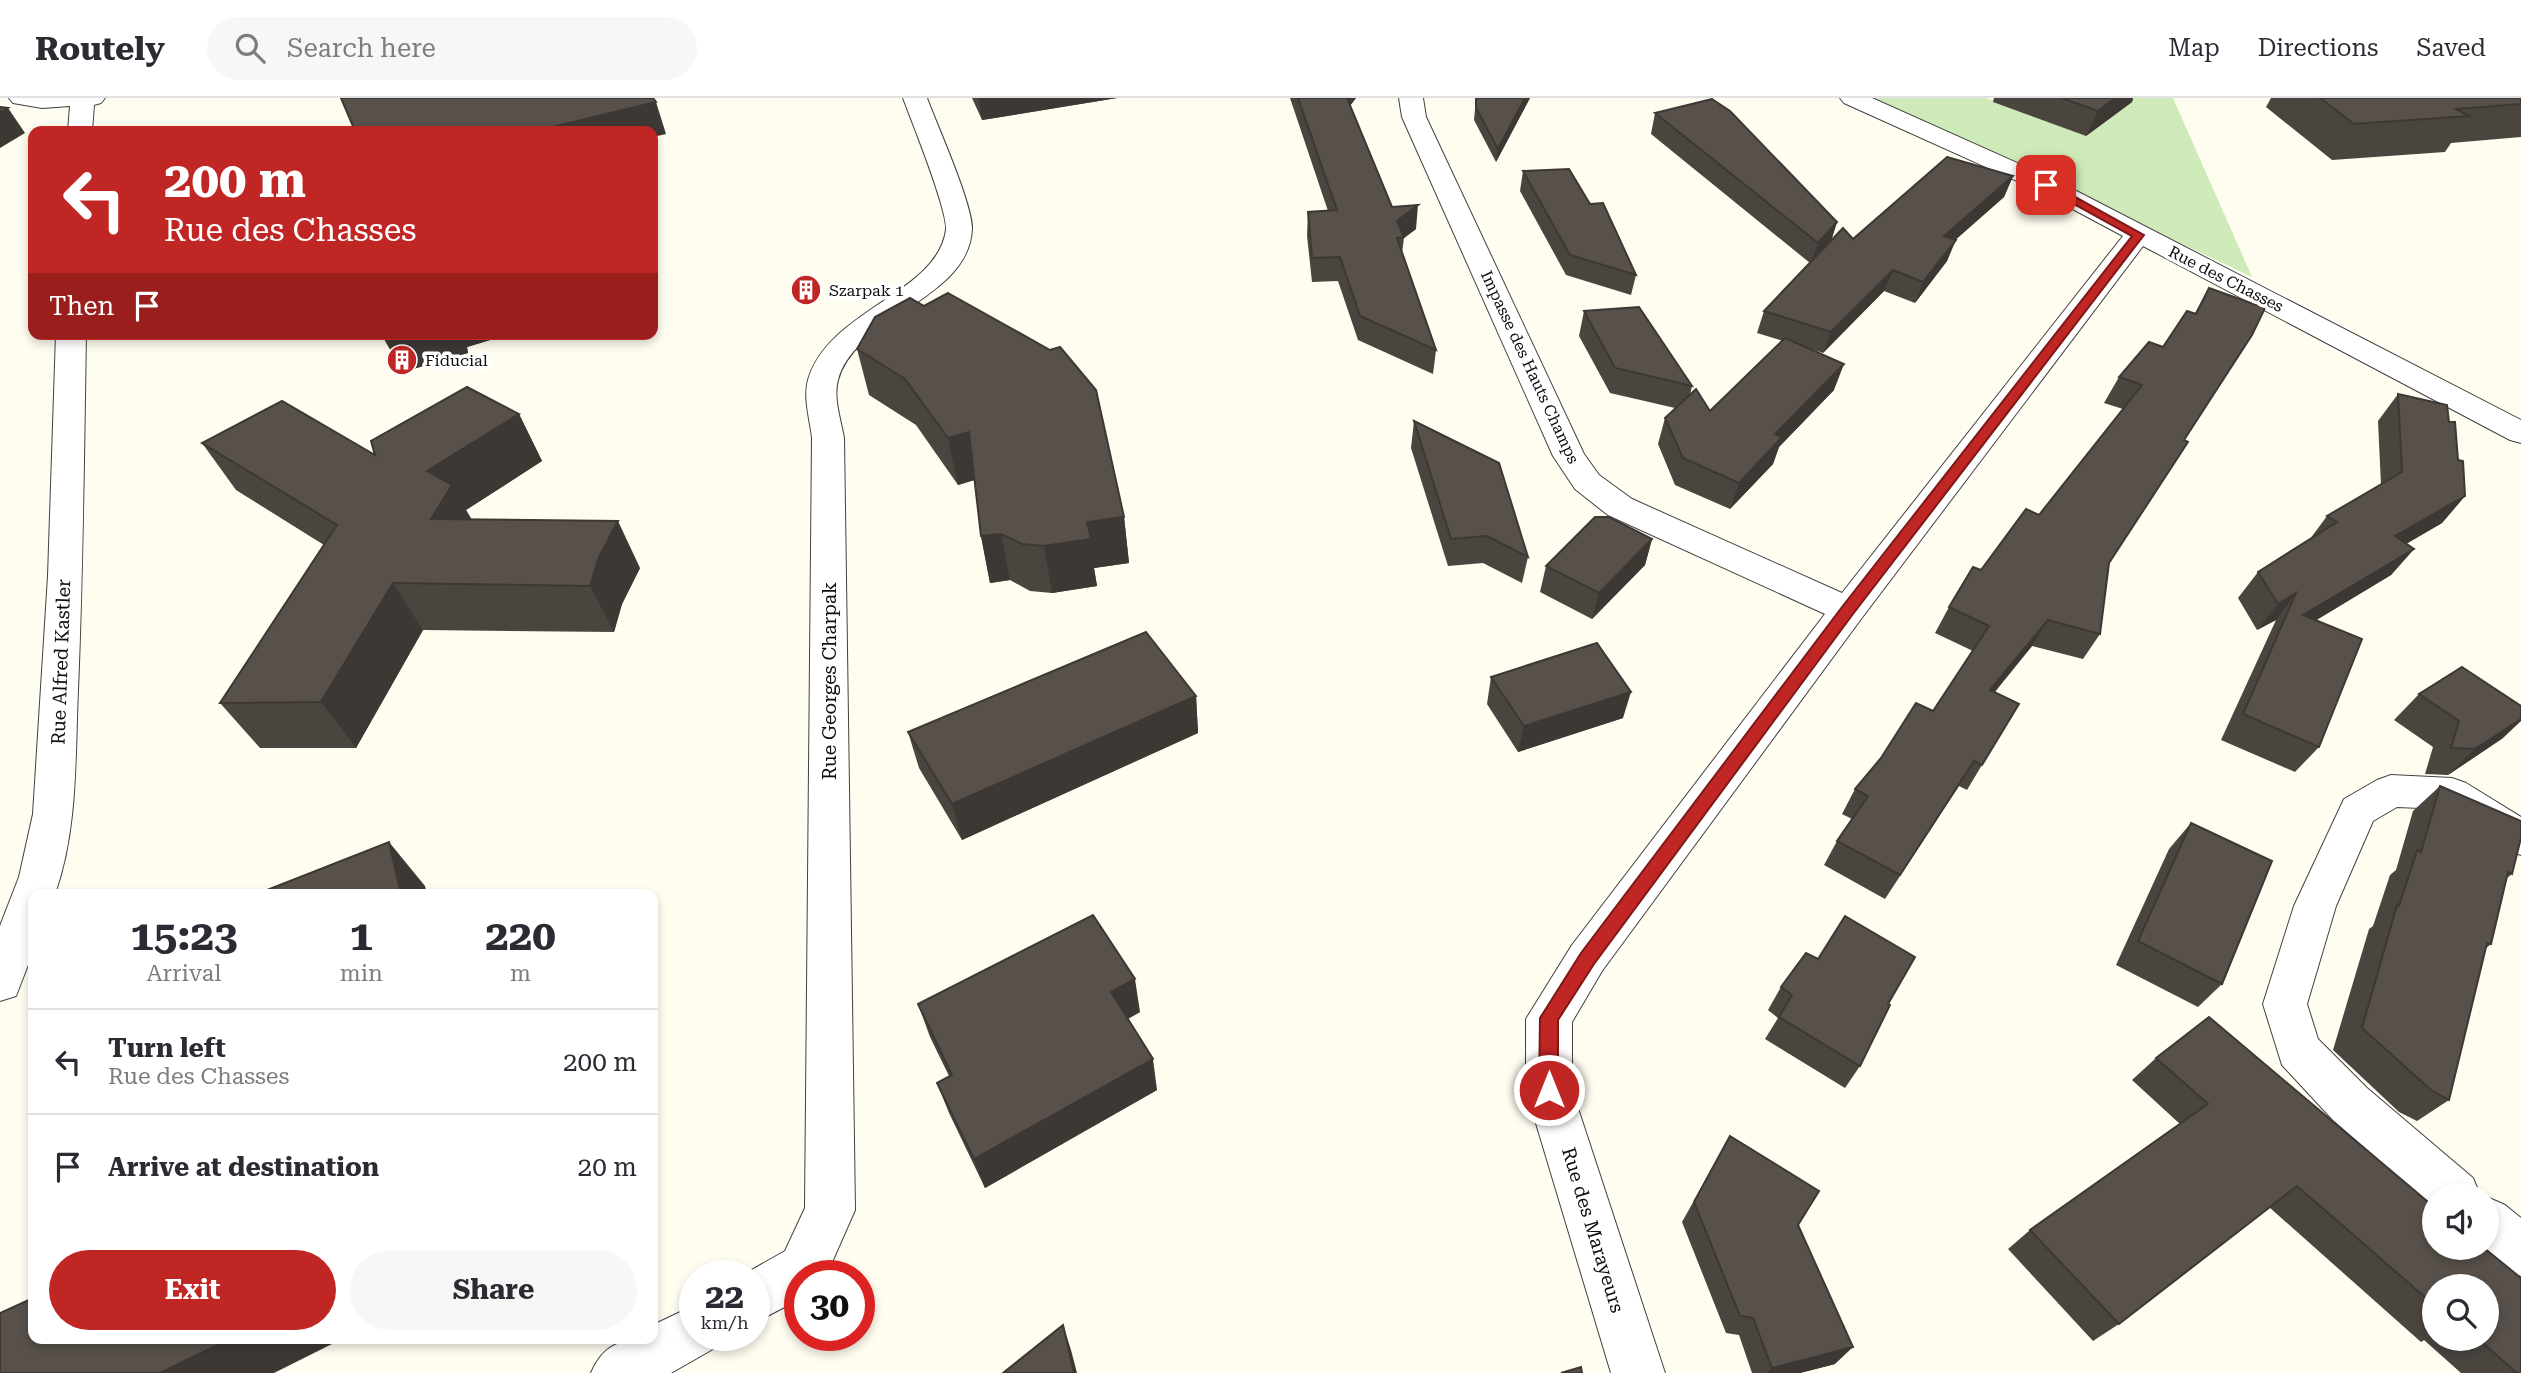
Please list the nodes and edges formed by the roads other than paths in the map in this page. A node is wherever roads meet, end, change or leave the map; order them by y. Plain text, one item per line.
1 (21, 98) edge
2 (915, 98) edge
3 (1411, 98) edge
4 (1852, 98) edge
5 (87, 99) edge
6 (81, 126) edge
7 (2138, 235) junction
8 (71, 340) edge
9 (2521, 433) edge
10 (1848, 610) junction
11 (2521, 838) edge
12 (35, 889) edge
13 (28, 908) edge
14 (0, 982) edge
15 (2442, 1183) edge
16 (2499, 1232) edge
17 (2521, 1251) edge
18 (770, 1288) edge
19 (679, 1340) edge
20 (618, 1373) edge
21 (1637, 1373) edge

1 - 5 street
2 - 18 street, Rue Georges Charpak
3 - 10 street, Impasse des Hauts Champs
4 - 7 street, Rue des Chasses
5 - 6 street
7 - 9 street, Rue des Chasses
7 - 10 street, Rue des Marayeurs
8 - 12 street, Rue Alfred Kastler
10 - 21 street, Rue des Marayeurs
11 - 15 street
13 - 14 street, Rue Alfred Kastler
16 - 17 street
19 - 20 street

